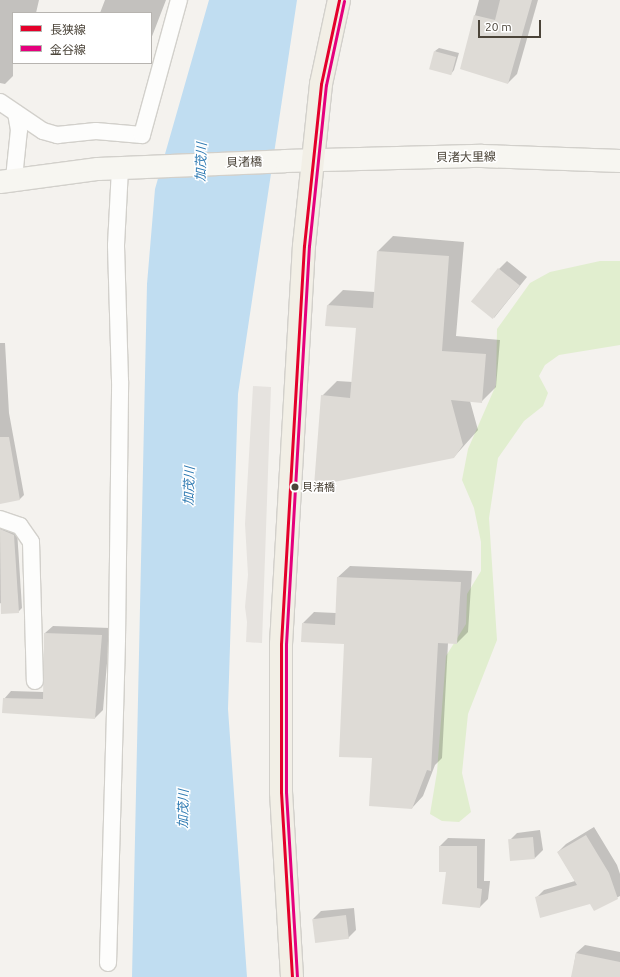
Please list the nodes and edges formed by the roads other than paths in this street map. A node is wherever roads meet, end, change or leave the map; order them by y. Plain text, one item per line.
1 (179, 0) edge
2 (338, 0) edge
3 (0, 102) edge
4 (16, 113) junction
5 (313, 160) junction
6 (620, 160) edge
7 (285, 161) joint
8 (126, 168) junction
9 (7, 180) edge
10 (0, 519) edge
11 (35, 680) dead end
12 (108, 962) dead end
13 (292, 977) edge

1 - 4 street
2 - 5 main road
3 - 4 street
4 - 9 street
5 - 6 street, 貝渚大里線
5 - 7 street, 貝渚大里線
5 - 13 main road
7 - 8 street, 貝渚橋
8 - 9 street, 貝渚橋
8 - 12 street
10 - 11 street

